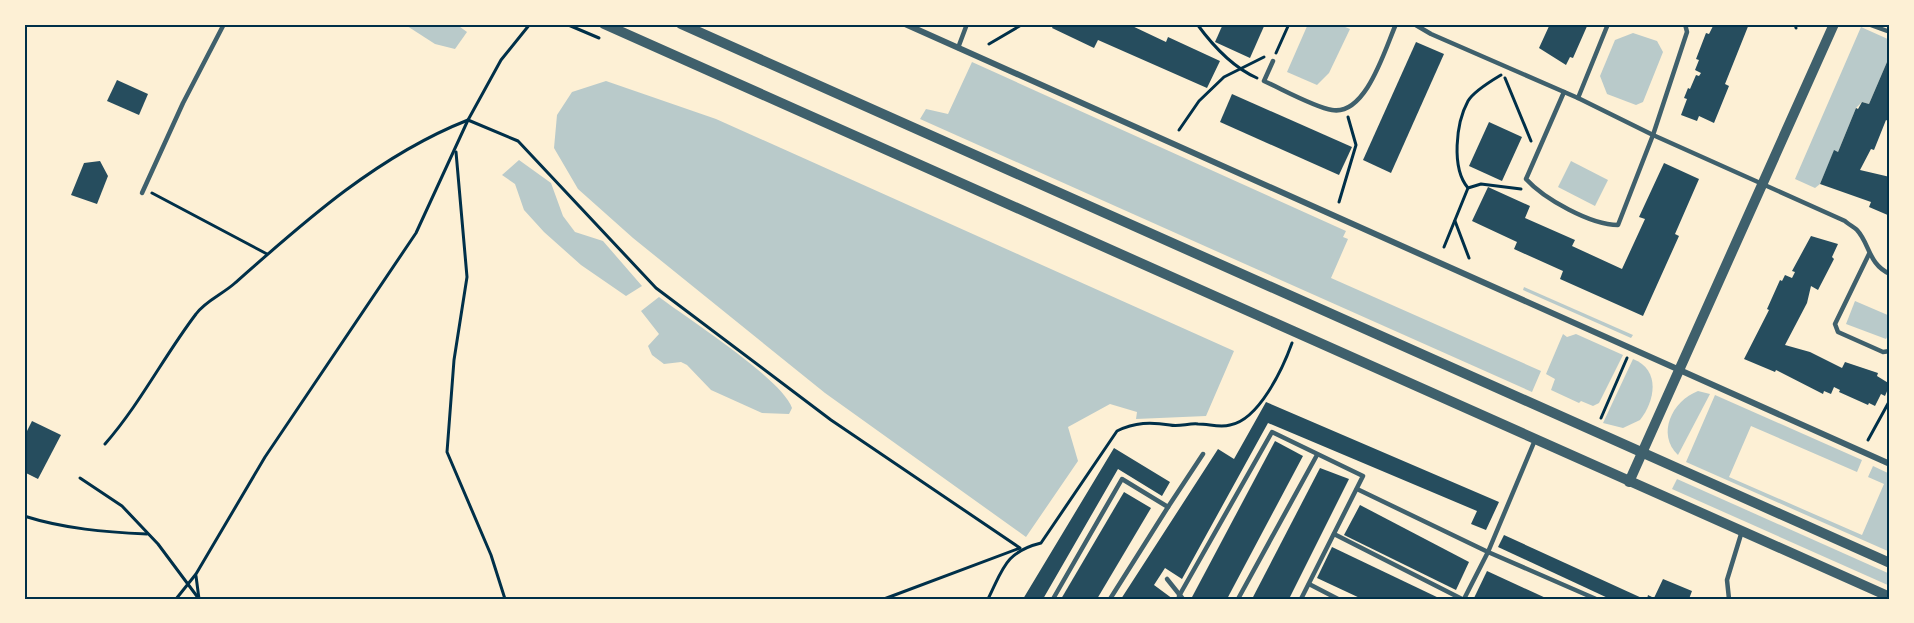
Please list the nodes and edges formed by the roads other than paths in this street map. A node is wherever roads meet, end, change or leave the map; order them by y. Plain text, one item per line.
1 (224, 24) edge
2 (603, 24) edge
3 (681, 24) edge
4 (905, 24) edge
5 (967, 24) edge
6 (1396, 24) edge
7 (1414, 24) edge
8 (1608, 24) edge
9 (1685, 24) edge
10 (1834, 24) edge
11 (1868, 24) edge
12 (1890, 32) edge
13 (958, 48) junction
14 (1273, 61) road end
15 (1564, 92) junction
16 (1578, 98) junction
17 (1653, 135) junction
18 (1762, 183) junction
19 (142, 193) dead end
20 (1869, 254) junction
21 (1890, 274) edge
22 (1890, 351) edge
23 (1679, 369) junction
24 (1535, 440) junction
25 (1642, 453) junction
26 (1203, 454) dead end
27 (1317, 455) junction
28 (1890, 464) edge
29 (1629, 482) junction
30 (1357, 489) junction
31 (1168, 507) junction
32 (1742, 531) junction
33 (1334, 534) junction
34 (1488, 552) junction
35 (1890, 563) edge
36 (1167, 579) dead end
37 (1309, 584) junction
38 (1181, 597) edge
39 (1890, 597) edge
40 (1053, 599) edge
41 (1110, 599) edge
42 (1238, 599) edge
43 (1301, 599) edge
44 (1338, 599) edge
45 (1463, 599) edge
46 (1596, 599) edge
47 (1730, 599) edge

1 - 19 lane
2 - 24 street
3 - 25 street
4 - 13 street
5 - 13 lane
6 - 14 lane
7 - 15 lane
8 - 16 lane
9 - 17 lane
10 - 18 street
11 - 12 lane
13 - 23 street
15 - 16 lane
15 - 17 lane
16 - 17 lane
17 - 18 lane
18 - 20 lane
18 - 23 street
20 - 21 lane
20 - 22 lane
23 - 25 street
23 - 28 street
24 - 29 street
24 - 34 lane
25 - 29 street
25 - 35 street
26 - 31 lane
27 - 30 lane
27 - 38 lane
27 - 42 lane
29 - 32 street
30 - 33 lane
30 - 34 lane
31 - 40 lane
31 - 41 lane
32 - 39 street
32 - 47 lane
33 - 37 lane
33 - 45 lane
34 - 45 lane
34 - 46 lane
36 - 38 lane
37 - 43 lane
37 - 44 lane

